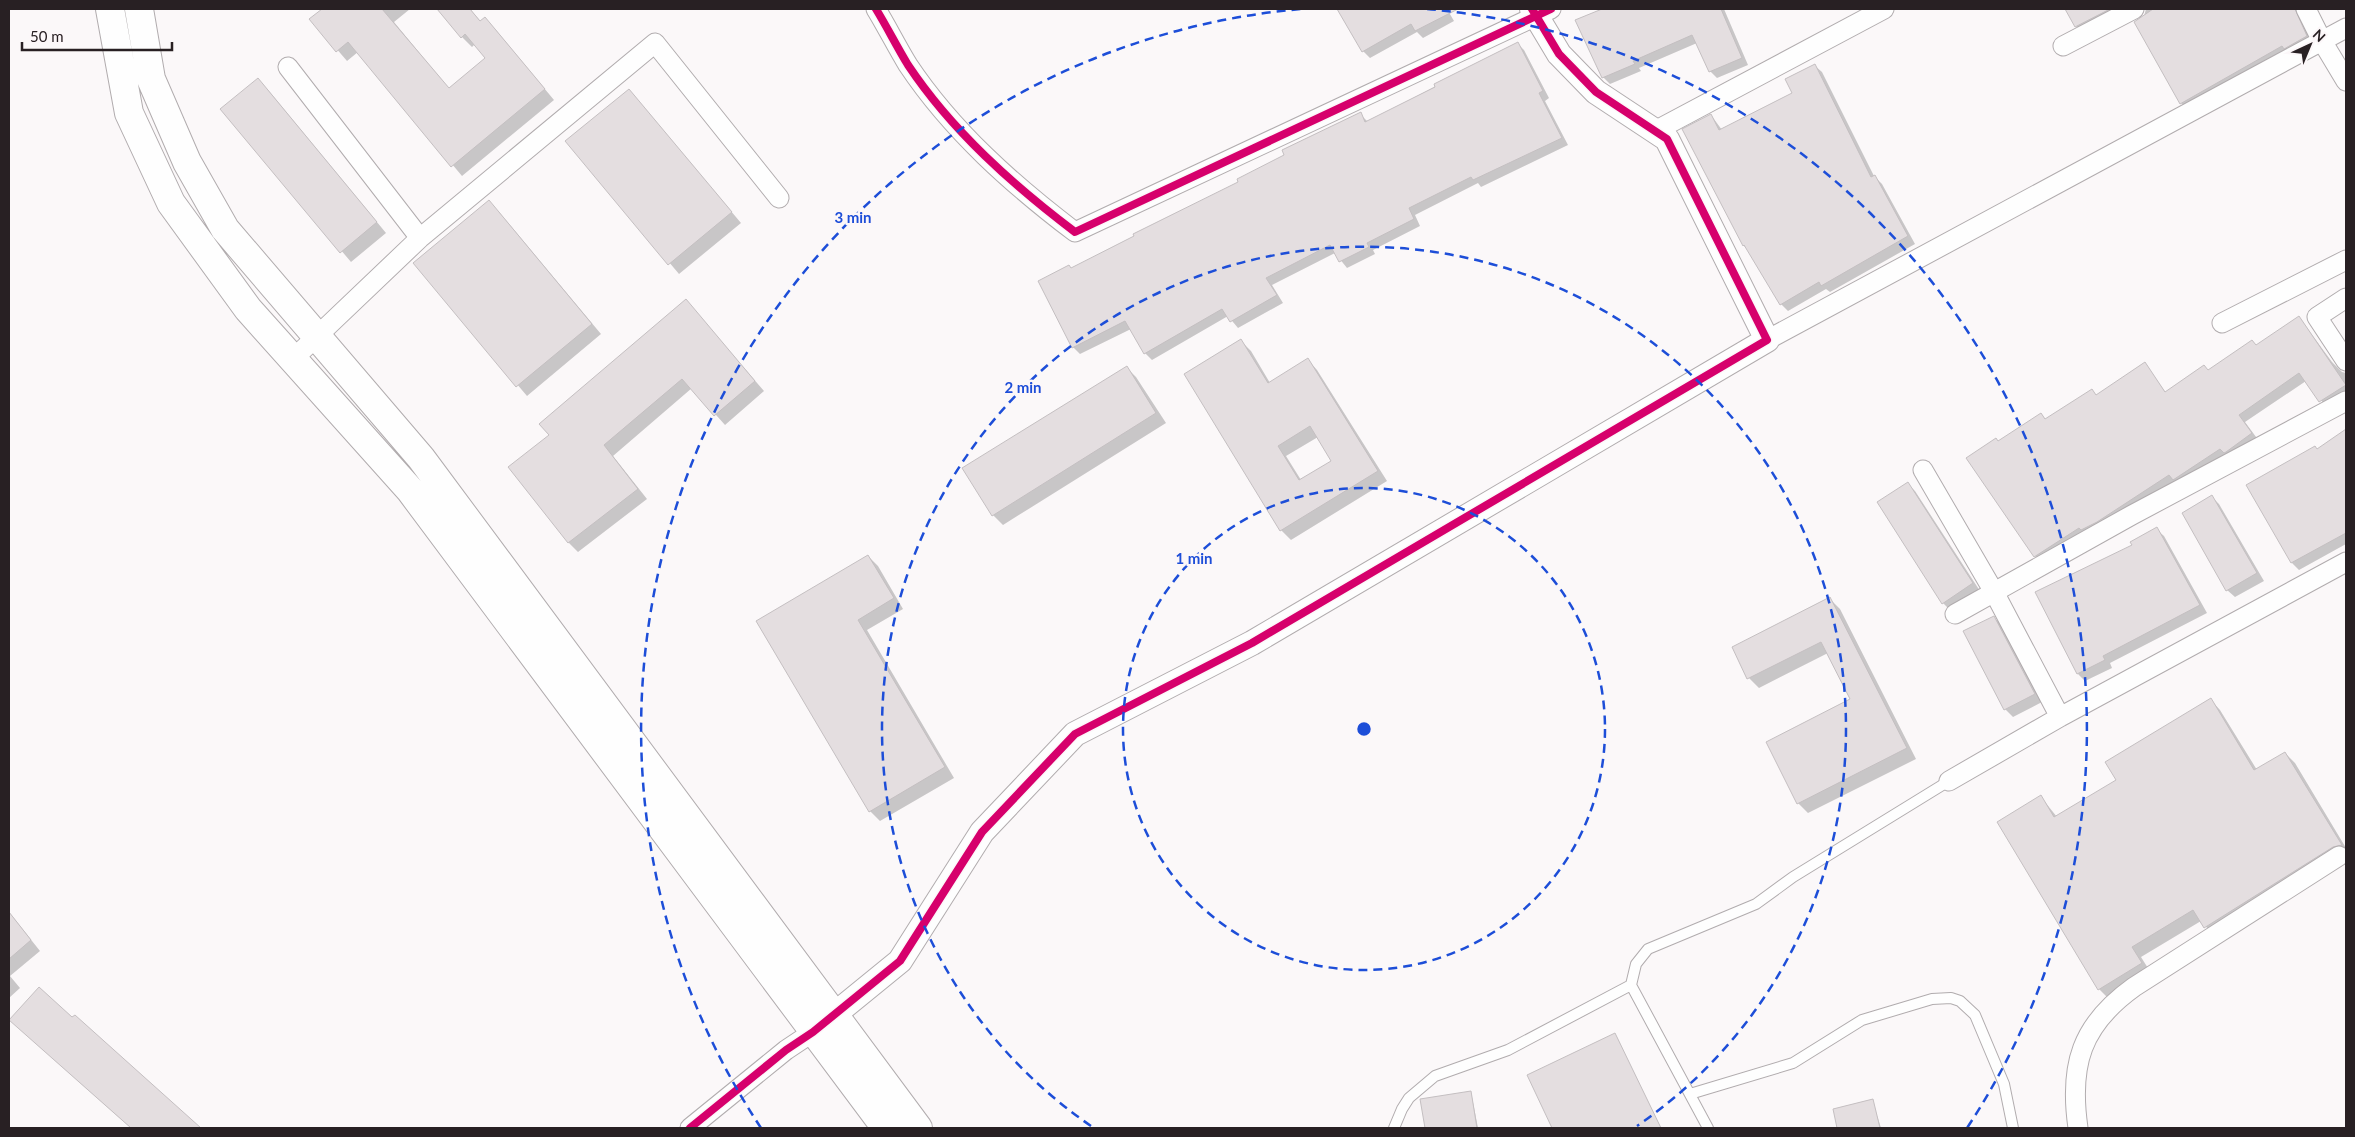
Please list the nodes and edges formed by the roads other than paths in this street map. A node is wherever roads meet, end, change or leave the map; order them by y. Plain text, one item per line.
1 (110, 9) edge
2 (139, 9) edge
3 (876, 9) edge
4 (1884, 9) edge
5 (2134, 9) edge
6 (2306, 9) edge
7 (1539, 11) edge
8 (2346, 28) edge
9 (2322, 41) junction
10 (2063, 46) dead end
11 (288, 67) dead end
12 (2346, 81) edge
13 (1654, 131) junction
14 (779, 198) dead end
15 (420, 238) junction
16 (2346, 260) edge
17 (2346, 298) edge
18 (2222, 323) dead end
19 (316, 337) junction
20 (1766, 340) junction
21 (292, 360) junction
22 (2346, 361) edge
23 (2346, 401) edge
24 (1923, 470) dead end
25 (2346, 562) edge
26 (1994, 592) junction
27 (1955, 614) dead end
28 (2060, 717) junction
29 (1949, 781) joint
30 (2339, 856) dead end
31 (1631, 985) junction
32 (834, 1015) junction
33 (813, 1032) junction
34 (1690, 1094) junction
35 (690, 1128) edge
36 (886, 1128) edge
37 (918, 1128) edge
38 (1394, 1128) edge
39 (1708, 1128) edge
40 (2013, 1128) edge
41 (2078, 1128) edge

1 - 21 main road
2 - 19 main road
3 - 7 street
4 - 13 street
5 - 10 street
6 - 9 street
7 - 13 street
8 - 9 street
9 - 12 street
9 - 20 street
11 - 15 street
13 - 20 street
14 - 15 street
15 - 19 street
16 - 18 street
17 - 22 street
19 - 21 street
19 - 32 main road
20 - 32 street
21 - 33 main road
23 - 26 street
24 - 26 street
25 - 28 street
26 - 27 street
26 - 28 street
28 - 29 street
29 - 31 lane
30 - 41 street
31 - 34 lane
31 - 38 lane
32 - 33 street
32 - 37 main road
33 - 35 street
33 - 36 main road
34 - 39 lane
34 - 40 lane

